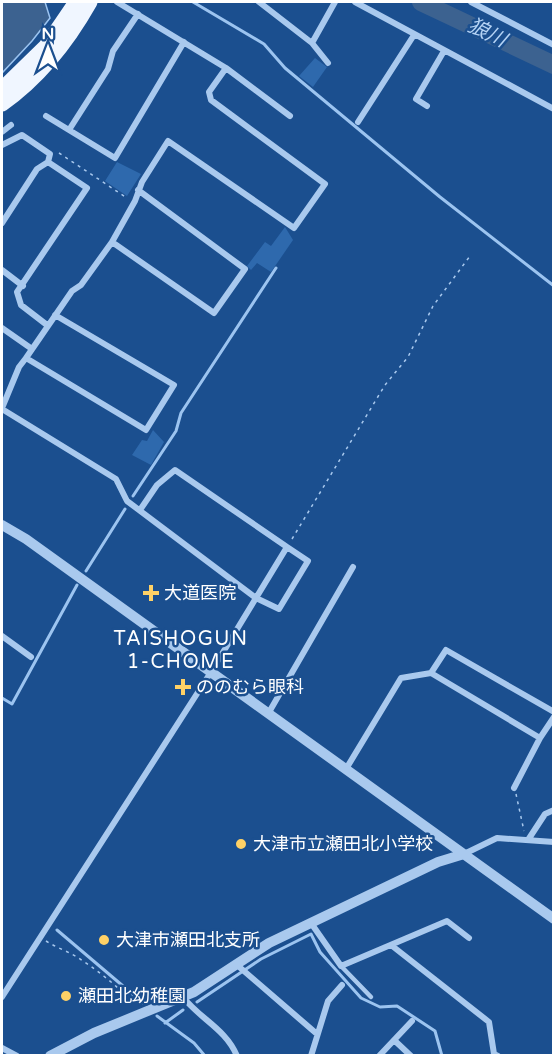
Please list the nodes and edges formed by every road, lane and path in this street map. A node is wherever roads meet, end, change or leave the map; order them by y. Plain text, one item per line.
1 (76, 2) edge
2 (90, 2) edge
3 (117, 2) edge
4 (259, 2) edge
5 (335, 2) edge
6 (355, 2) edge
7 (471, 2) edge
8 (138, 14) junction
9 (414, 35) junction
10 (184, 42) junction
11 (312, 43) junction
12 (554, 45) edge
13 (444, 51) junction
14 (328, 63) dead end
15 (226, 68) junction
16 (2, 89) edge
17 (2, 104) edge
18 (427, 106) dead end
19 (554, 109) edge
20 (46, 116) dead end
21 (290, 116) dead end
22 (358, 122) dead end
23 (11, 125) dead end
24 (69, 130) junction
25 (2, 132) edge
26 (2, 145) edge
27 (50, 154) junction
28 (48, 162) junction
29 (138, 190) junction
30 (133, 202) dead end
31 (2, 223) edge
32 (112, 242) junction
33 (470, 256) dead end
34 (2, 270) edge
35 (23, 286) junction
36 (55, 315) junction
37 (47, 325) junction
38 (2, 328) edge
39 (32, 349) junction
40 (26, 358) junction
41 (4, 394) edge
42 (2, 408) edge
43 (140, 510) junction
44 (2, 525) edge
45 (287, 547) junction
46 (354, 567) dead end
47 (255, 598) junction
48 (2, 636) edge
49 (31, 657) dead end
50 (211, 672) junction
51 (430, 673) junction
52 (554, 712) edge
53 (268, 714) junction
54 (554, 717) edge
55 (540, 738) junction
56 (346, 769) junction
57 (514, 788) joint
58 (554, 810) edge
59 (529, 838) junction
60 (554, 842) edge
61 (464, 854) junction
62 (554, 919) edge
63 (311, 922) junction
64 (41, 937) junction
65 (469, 938) dead end
66 (391, 945) junction
67 (341, 966) junction
68 (241, 969) junction
69 (342, 985) dead end
70 (2, 997) edge
71 (183, 997) junction
72 (371, 997) dead end
73 (144, 1013) junction
74 (412, 1021) dead end
75 (317, 1034) junction
76 (394, 1040) junction
77 (2, 1049) edge
78 (17, 1056) edge
79 (50, 1056) edge
80 (237, 1056) edge
81 (311, 1056) edge
82 (379, 1056) edge
83 (411, 1056) edge
84 (498, 1056) edge

1 - 16 main road
2 - 17 main road
3 - 8 street
4 - 11 street
5 - 11 street
6 - 9 street
7 - 12 street
8 - 10 street
8 - 24 street
9 - 13 street
9 - 22 street
10 - 15 street
10 - 24 street
11 - 14 street
13 - 18 street
13 - 19 street
15 - 21 street
15 - 29 street
20 - 24 street
23 - 25 street
26 - 27 street
27 - 28 street
27 - 30 path
28 - 31 street
28 - 35 street
29 - 32 street
29 - 32 street
32 - 36 street
33 - 45 path
34 - 35 street
35 - 37 street
36 - 37 street
36 - 40 street
37 - 39 street
38 - 39 street
39 - 40 street
40 - 41 street
41 - 42 street
42 - 43 street
43 - 45 street
43 - 47 street
44 - 50 street
45 - 47 street
45 - 47 street
46 - 53 street
47 - 50 street
48 - 49 street
50 - 53 street
50 - 64 street
51 - 52 street
51 - 55 street
51 - 56 street
53 - 56 street
54 - 55 street
55 - 57 street
56 - 61 street
57 - 59 path
58 - 59 street
59 - 60 street
59 - 61 street
61 - 62 street
61 - 63 street
63 - 67 street
63 - 68 street
64 - 70 street
64 - 73 path
65 - 66 street
66 - 67 street
66 - 84 street
67 - 72 lane
68 - 71 street
68 - 75 street
69 - 75 street
71 - 73 street
71 - 80 street
73 - 79 street
74 - 76 street
75 - 81 street
76 - 82 street
76 - 83 street
77 - 78 street

